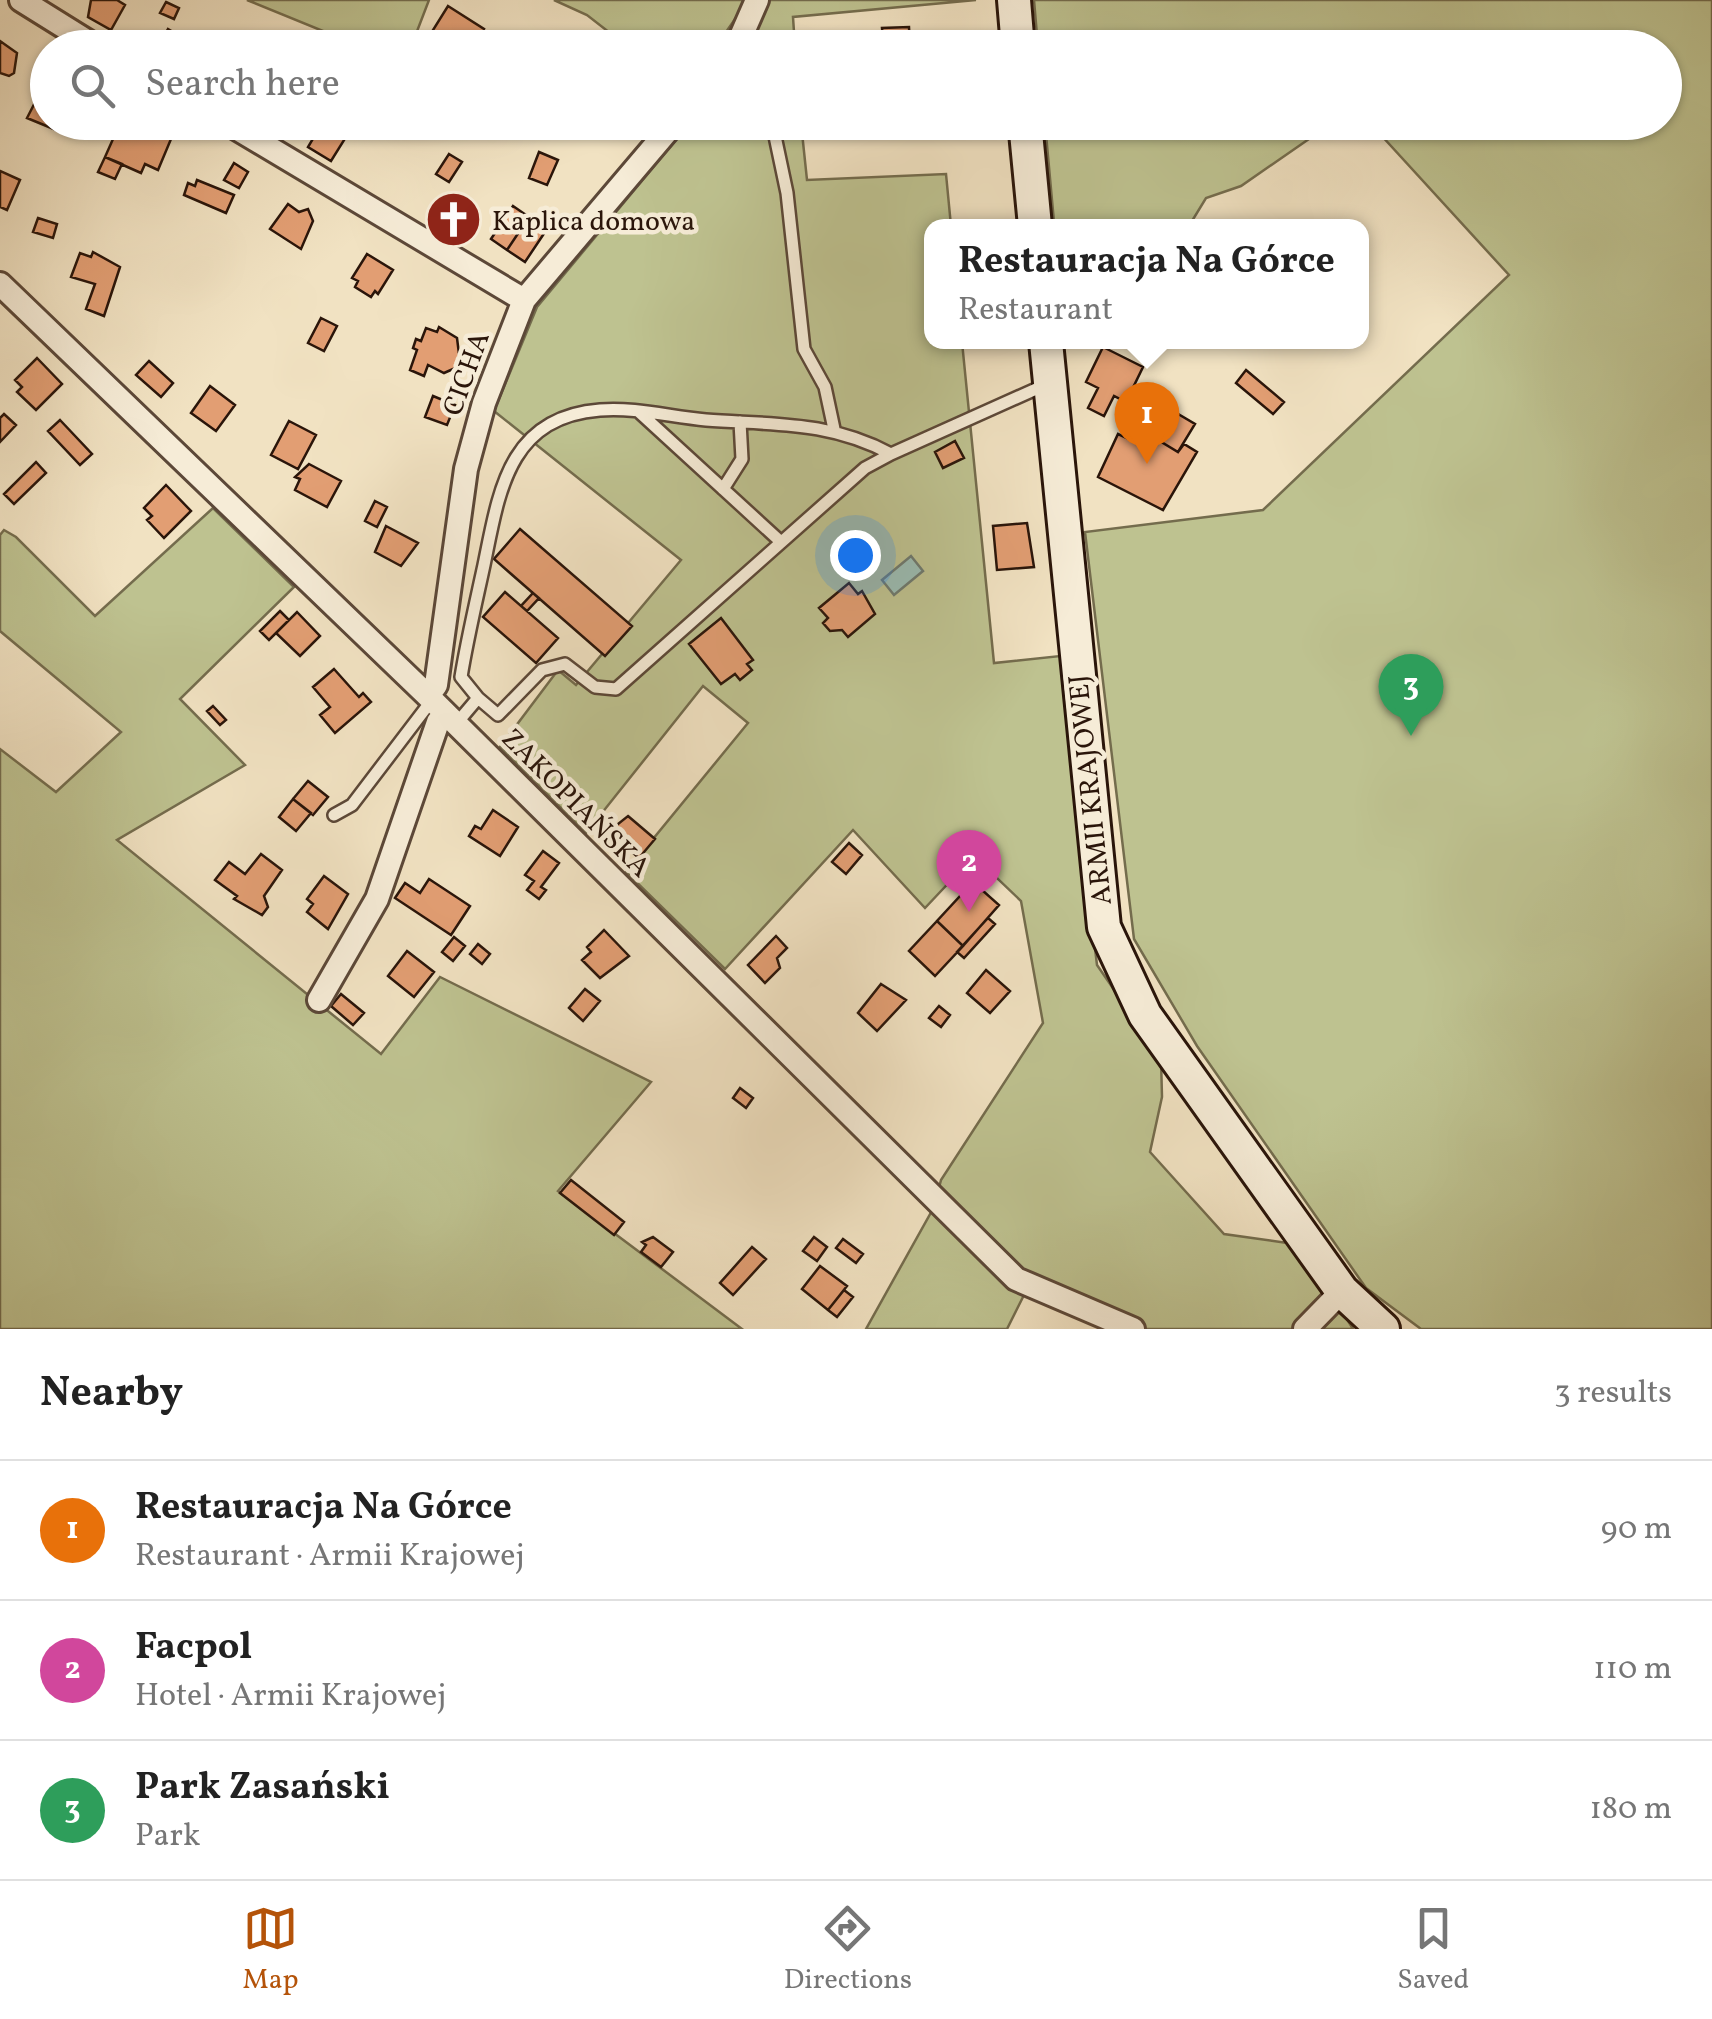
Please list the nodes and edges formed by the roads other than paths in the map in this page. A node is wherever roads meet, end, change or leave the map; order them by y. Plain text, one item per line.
1 (20, 0) edge
2 (757, 0) edge
3 (1014, 0) edge
4 (69, 30) edge
5 (746, 30) edge
6 (1016, 30) edge
7 (256, 140) edge
8 (660, 140) edge
9 (776, 140) edge
10 (1027, 140) edge
11 (1034, 219) edge
12 (0, 284) edge
13 (524, 300) junction
14 (1047, 349) edge
15 (1050, 383) junction
16 (638, 411) junction
17 (740, 422) junction
18 (834, 429) junction
19 (891, 454) junction
20 (723, 489) junction
21 (782, 542) junction
22 (478, 698) junction
23 (440, 708) junction
24 (334, 815) dead end
25 (318, 1000) dead end
26 (1342, 1290) junction
27 (1133, 1329) edge
28 (1305, 1329) edge
29 (1383, 1329) edge

1 - 4 street
2 - 5 street
3 - 6 street
7 - 13 street
8 - 13 street, CICHA
9 - 18 lane
10 - 11 street
12 - 23 street, ZAKOPIAŃSKA
13 - 23 street, CICHA
14 - 15 street, ARMII KRAJOWEJ
15 - 19 lane
15 - 26 street, ARMII KRAJOWEJ
16 - 17 lane
16 - 20 lane
16 - 22 lane
17 - 18 lane
17 - 20 lane
18 - 19 lane
19 - 21 lane
20 - 21 lane
21 - 22 lane
22 - 23 lane
23 - 24 lane
23 - 25 street, CICHA
23 - 27 street, ZAKOPIAŃSKA
26 - 28 street
26 - 29 street, ARMII KRAJOWEJ

